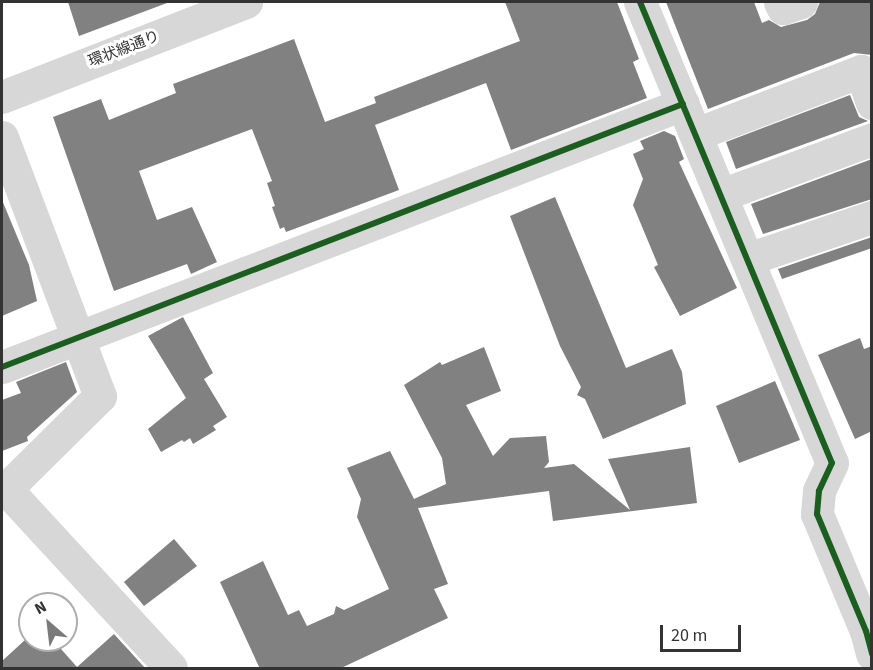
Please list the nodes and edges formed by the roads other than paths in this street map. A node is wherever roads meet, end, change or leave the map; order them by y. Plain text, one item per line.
1 (246, 2) edge
2 (640, 2) edge
3 (780, 2) edge
4 (801, 2) edge
5 (2, 96) edge
6 (872, 103) edge
7 (683, 104) junction
8 (696, 134) junction
9 (2, 137) edge
10 (872, 139) edge
11 (721, 195) junction
12 (872, 217) edge
13 (748, 259) junction
14 (80, 336) junction
15 (2, 367) edge
16 (4, 491) edge
17 (872, 654) edge
18 (872, 664) edge
19 (171, 669) edge
20 (870, 669) edge

1 - 5 street, 環状線通り
2 - 7 street
3 - 4 street
6 - 8 street
7 - 8 street
7 - 14 street
8 - 11 street
9 - 14 street
10 - 11 street
11 - 13 street
12 - 13 street
13 - 17 street
14 - 15 street
14 - 16 street
16 - 19 street
18 - 20 street

